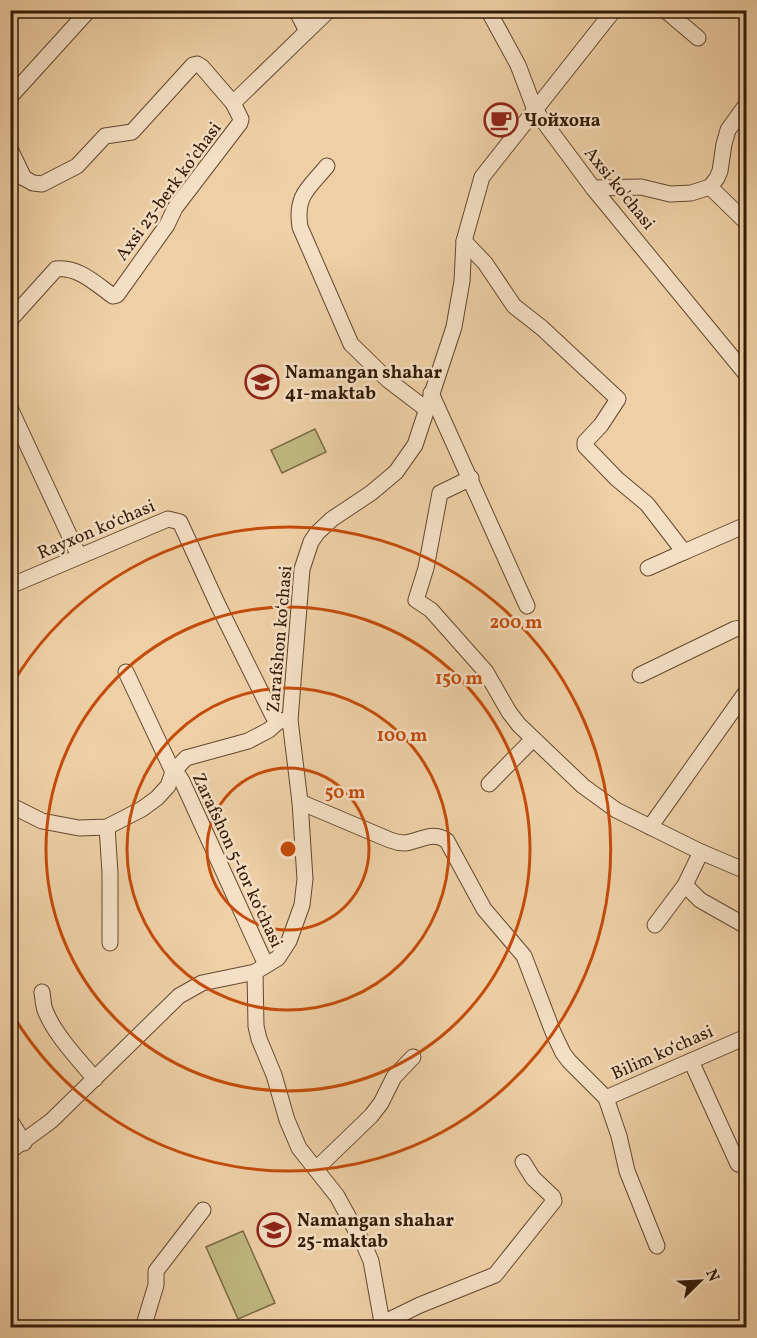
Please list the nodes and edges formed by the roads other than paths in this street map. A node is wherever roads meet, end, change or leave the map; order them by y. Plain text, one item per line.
1 (89, 10) edge
2 (296, 10) edge
3 (329, 10) edge
4 (488, 10) edge
5 (614, 10) edge
6 (665, 10) edge
7 (307, 31) junction
8 (698, 38) dead end
9 (10, 97) edge
10 (233, 104) junction
11 (747, 105) edge
12 (535, 110) junction
13 (10, 149) edge
14 (327, 166) dead end
15 (17, 181) edge
16 (710, 187) junction
17 (593, 188) junction
18 (747, 222) edge
19 (464, 242) junction
20 (10, 320) edge
21 (747, 374) edge
22 (431, 393) junction
23 (10, 408) edge
24 (426, 409) junction
25 (471, 478) junction
26 (747, 525) edge
27 (684, 552) junction
28 (79, 555) junction
29 (648, 568) dead end
30 (10, 586) edge
31 (527, 606) dead end
32 (747, 627) edge
33 (126, 672) dead end
34 (640, 675) dead end
35 (747, 692) edge
36 (284, 721) junction
37 (532, 739) junction
38 (173, 772) junction
39 (489, 783) dead end
40 (300, 802) junction
41 (10, 805) edge
42 (107, 827) junction
43 (650, 827) junction
44 (701, 852) junction
45 (747, 871) edge
46 (685, 885) junction
47 (655, 925) dead end
48 (747, 926) edge
49 (110, 943) dead end
50 (261, 969) junction
51 (42, 992) dead end
52 (747, 1037) edge
53 (413, 1057) dead end
54 (691, 1061) junction
55 (95, 1079) junction
56 (606, 1098) junction
57 (10, 1120) edge
58 (24, 1143) junction
59 (10, 1151) edge
60 (524, 1162) dead end
61 (738, 1164) dead end
62 (316, 1169) junction
63 (203, 1210) dead end
64 (657, 1246) dead end
65 (383, 1325) edge
66 (143, 1328) edge

1 - 9 street
2 - 7 street
3 - 7 street, Аxsi 23-berk koʼchasi
4 - 12 street, Axsi ko'chasi
5 - 12 street, Zarafshon koʻchasi
6 - 8 street
7 - 10 street, Аxsi 23-berk koʼchasi
10 - 15 street
10 - 20 street, Аxsi 23-berk koʼchasi
11 - 16 street
12 - 17 street, Axsi ko'chasi
12 - 19 street, Zarafshon koʻchasi
13 - 15 street
14 - 24 street
16 - 17 street
16 - 18 street
17 - 21 street, Axsi ko'chasi
19 - 22 street, Zarafshon koʻchasi
19 - 27 street
22 - 24 street, Zarafshon koʻchasi
22 - 25 street
23 - 28 street
24 - 36 street, Zarafshon koʻchasi
25 - 31 street
25 - 37 street
26 - 27 street
27 - 29 street
28 - 30 street, Rayxon koʻchasi
28 - 36 street, Rayxon koʻchasi
32 - 34 street
33 - 38 street
35 - 43 street
36 - 38 street, Zarafshon 5-tor koʻchasi
36 - 40 street, Zarafshon koʻchasi
37 - 39 street
37 - 43 street
38 - 42 street, Zarafshon 5-tor koʻchasi
38 - 50 street, Zarafshon 5-tor koʻchasi
40 - 50 street, Zarafshon koʻchasi
40 - 56 street
41 - 42 street, Zarafshon 5-tor koʻchasi
42 - 49 street
43 - 44 street
44 - 45 street
44 - 46 street
46 - 47 street
46 - 48 street
50 - 55 street
50 - 62 street
51 - 55 street
52 - 54 street, Bilim koʻchasi
53 - 62 street
54 - 56 street, Bilim koʻchasi
54 - 61 street
55 - 58 street
56 - 64 street, Bilim koʻchasi
57 - 58 street
58 - 59 street
60 - 65 street
62 - 65 street
63 - 66 street

